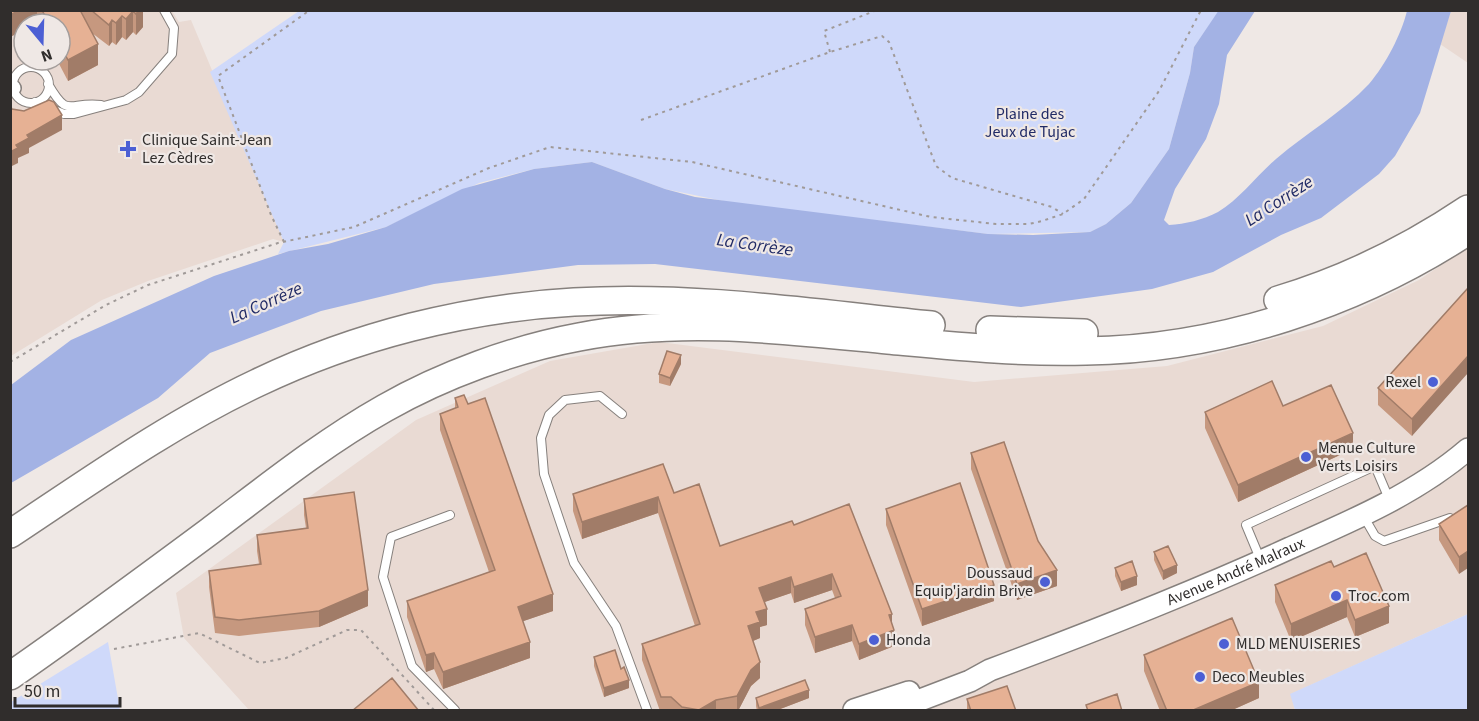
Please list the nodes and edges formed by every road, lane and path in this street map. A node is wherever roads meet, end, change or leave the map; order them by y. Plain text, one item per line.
1 (164, 10) edge
2 (310, 10) edge
3 (878, 10) edge
4 (1201, 10) edge
5 (830, 52) junction
6 (48, 84) junction
7 (12, 89) edge
8 (35, 102) junction
9 (109, 105) junction
10 (641, 120) dead end
11 (1468, 209) edge
12 (1063, 214) junction
13 (1468, 231) edge
14 (285, 242) junction
15 (10, 362) edge
16 (622, 414) dead end
17 (1468, 449) edge
18 (1390, 501) junction
19 (1461, 510) edge
20 (450, 515) dead end
21 (1363, 515) junction
22 (10, 534) edge
23 (1262, 561) junction
24 (114, 649) dead end
25 (990, 670) junction
26 (10, 676) edge
27 (434, 711) edge
28 (455, 711) edge
29 (647, 711) edge
30 (854, 711) edge
31 (894, 711) edge

1 - 9 lane
2 - 14 path
3 - 5 path
4 - 12 path
5 - 10 path
5 - 12 path
6 - 7 lane
6 - 8 lane
6 - 9 lane
7 - 8 lane
8 - 9 lane
11 - 22 highway
12 - 14 path
13 - 26 highway
14 - 15 path
16 - 29 lane
17 - 18 street, Avenue André Malraux
18 - 21 street, Avenue André Malraux
18 - 23 lane
19 - 21 lane
20 - 28 lane
21 - 23 street, Avenue André Malraux
23 - 25 street, Avenue André Malraux
24 - 27 path
25 - 30 street, Avenue André Malraux
25 - 31 street, Avenue André Malraux

